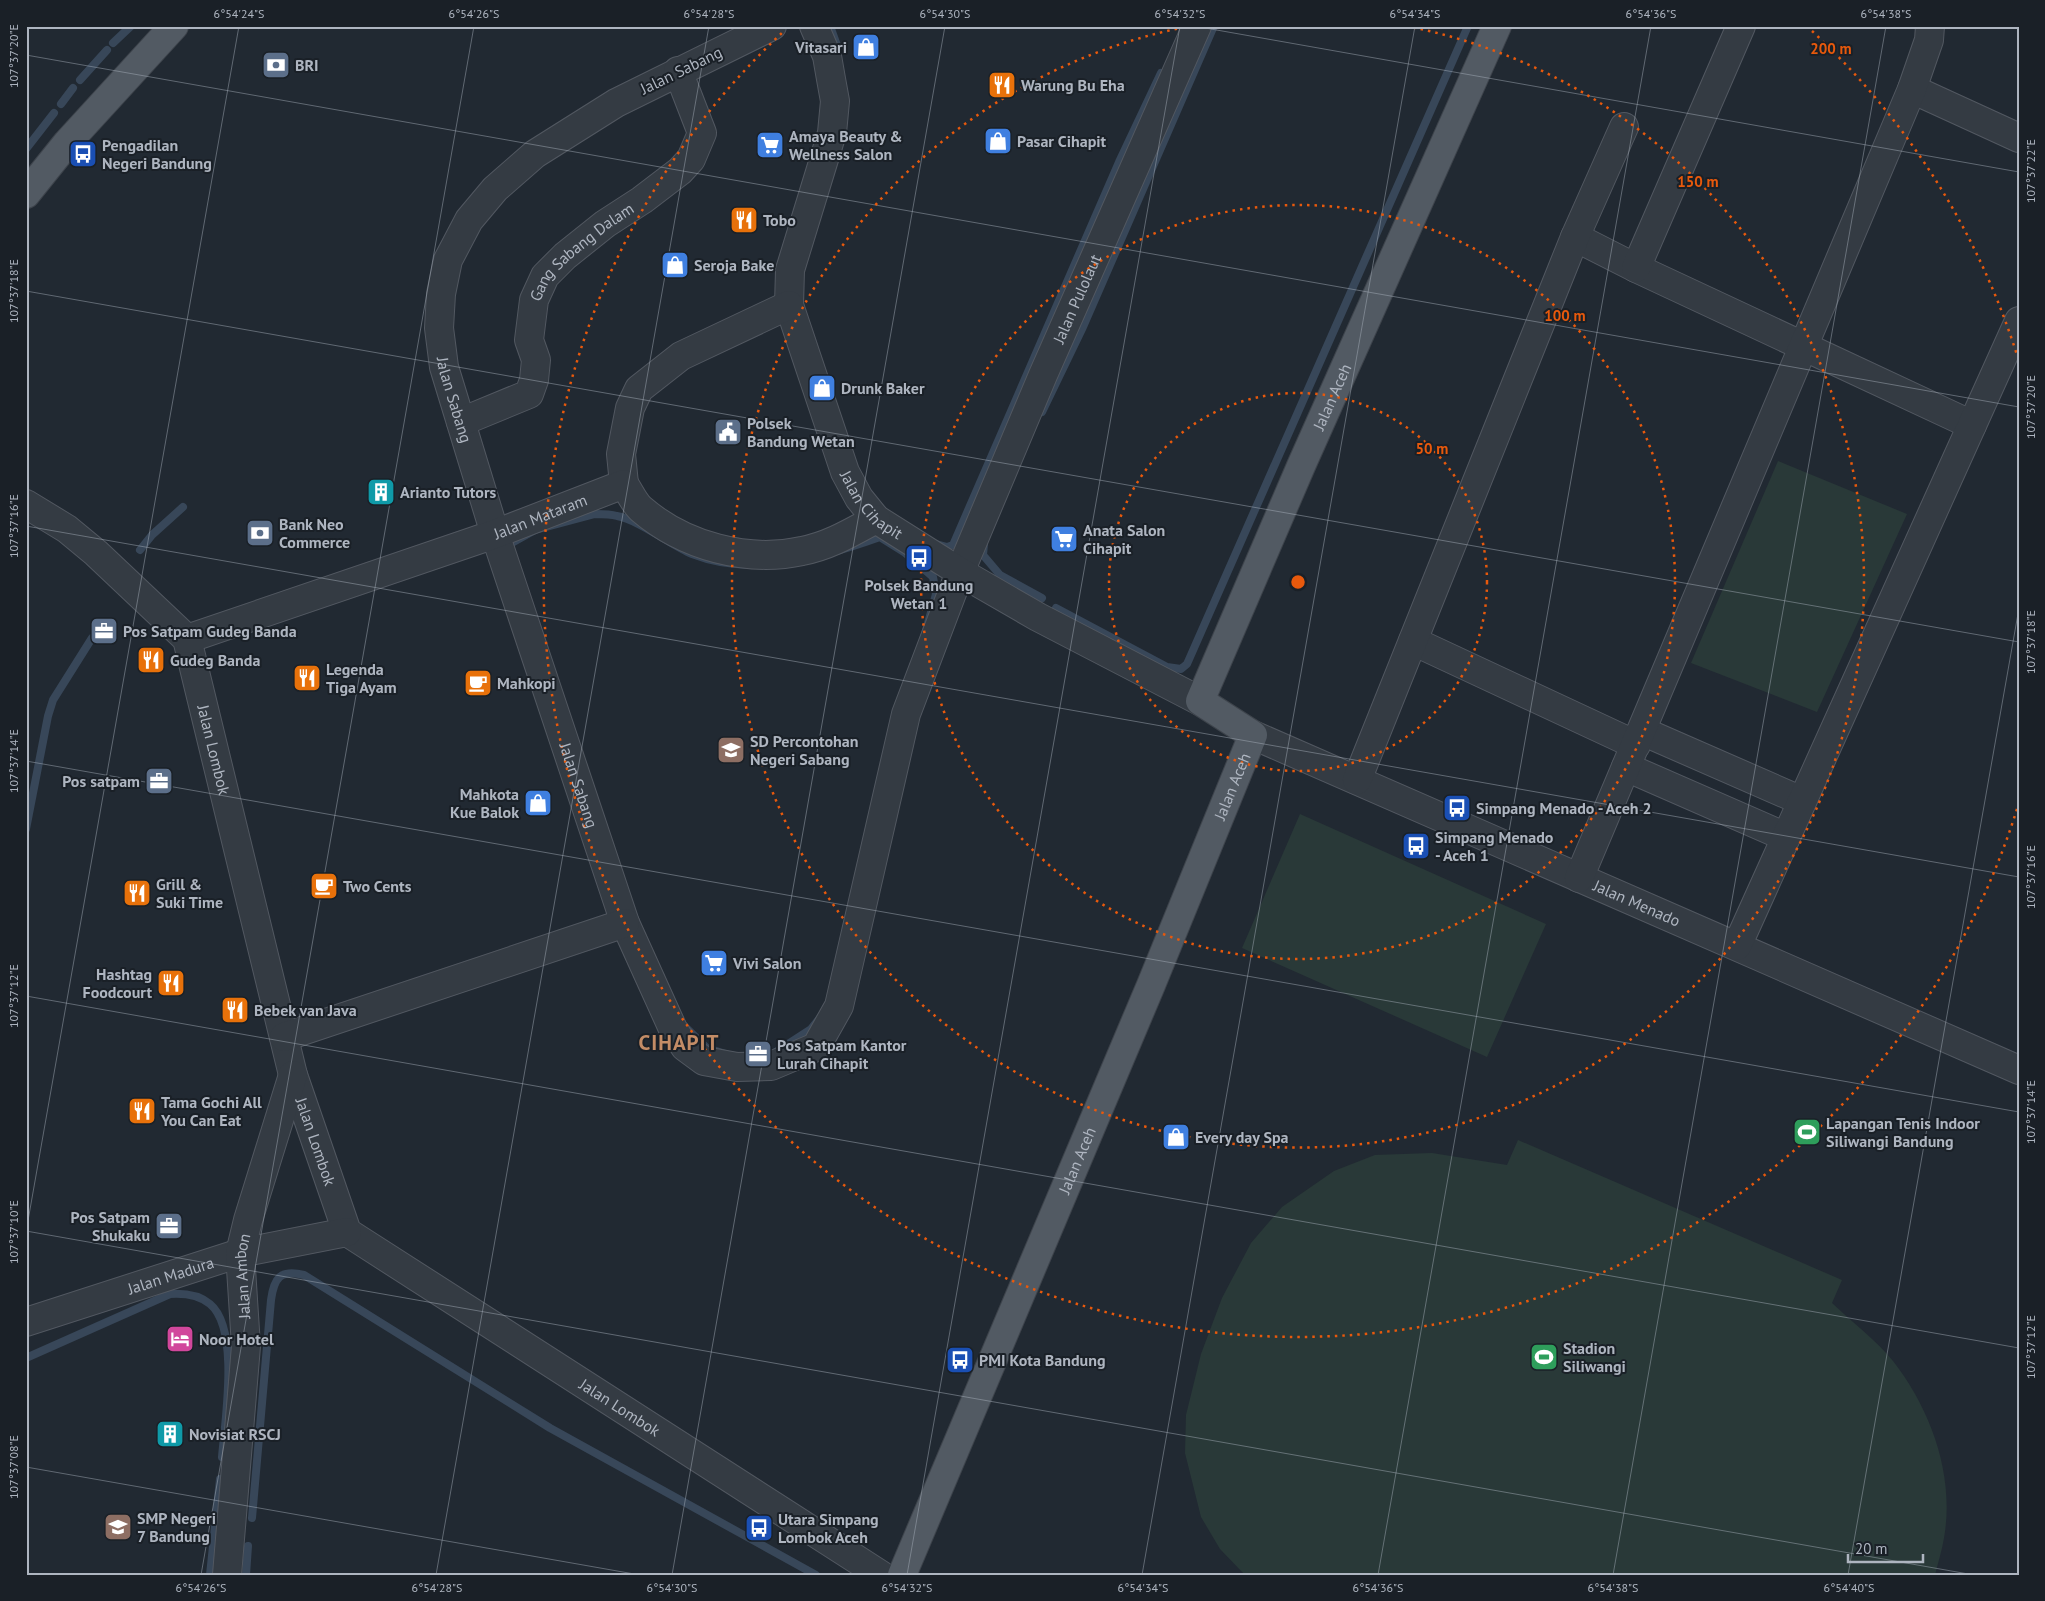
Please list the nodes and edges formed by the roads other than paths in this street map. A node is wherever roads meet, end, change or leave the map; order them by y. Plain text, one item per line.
1 (174, 26) edge
2 (772, 26) edge
3 (814, 26) edge
4 (1197, 26) edge
5 (1497, 26) edge
6 (1741, 26) edge
7 (1930, 26) edge
8 (678, 71) junction
9 (1912, 89) junction
10 (1624, 127) dead end
11 (2019, 138) edge
12 (26, 194) edge
13 (1575, 237) junction
14 (1636, 268) junction
15 (789, 305) junction
16 (2019, 321) edge
17 (1804, 346) junction
18 (461, 422) junction
19 (1972, 425) junction
20 (624, 484) junction
21 (26, 504) edge
22 (876, 519) junction
23 (495, 534) junction
24 (960, 572) junction
25 (187, 639) junction
26 (1413, 641) junction
27 (1200, 701) junction
28 (1253, 736) junction
29 (1635, 748) junction
30 (1357, 780) junction
31 (1802, 800) junction
32 (1786, 837) junction
33 (1579, 878) junction
34 (625, 923) junction
35 (1737, 946) junction
36 (284, 1036) junction
37 (2019, 1070) edge
38 (293, 1075) junction
39 (347, 1232) junction
40 (240, 1253) junction
41 (26, 1322) edge
42 (227, 1575) edge
43 (881, 1575) edge
44 (902, 1575) edge

1 - 12 main road
2 - 8 street, Jalan Sabang
3 - 15 street, Jalan Cihapit
4 - 24 street, Jalan Pulolaut
5 - 27 main road, Jalan Aceh
6 - 14 street
7 - 9 street
8 - 18 street, Jalan Sabang
8 - 18 street, Gang Sabang Dalam
9 - 11 street
9 - 17 street
10 - 13 street
13 - 14 street
13 - 26 street
14 - 17 street
15 - 20 street
15 - 22 street, Jalan Cihapit
16 - 19 street
17 - 19 street
17 - 29 street
18 - 23 street, Jalan Sabang
19 - 31 street
20 - 22 street
20 - 23 street, Jalan Mataram
21 - 25 street
22 - 24 street, Jalan Cihapit
23 - 25 street, Jalan Mataram
23 - 34 street, Jalan Sabang
24 - 27 street, Jalan Cihapit
24 - 34 street, Jalan Pulolaut
25 - 36 street, Jalan Lombok
26 - 29 street
26 - 30 street
27 - 28 main road, Jalan Aceh
28 - 30 street, Jalan Menado
28 - 44 main road, Jalan Aceh
29 - 31 street
29 - 32 street
29 - 33 street
30 - 33 street, Jalan Menado
31 - 32 street
32 - 35 street
33 - 35 street, Jalan Menado
34 - 36 street
35 - 37 street, Jalan Menado
36 - 38 street, Jalan Lombok
38 - 39 street, Jalan Lombok
38 - 40 street, Jalan Ambon
39 - 40 street, Jalan Madura
39 - 43 street, Jalan Lombok
40 - 41 street, Jalan Madura
40 - 42 street, Jalan Ambon

